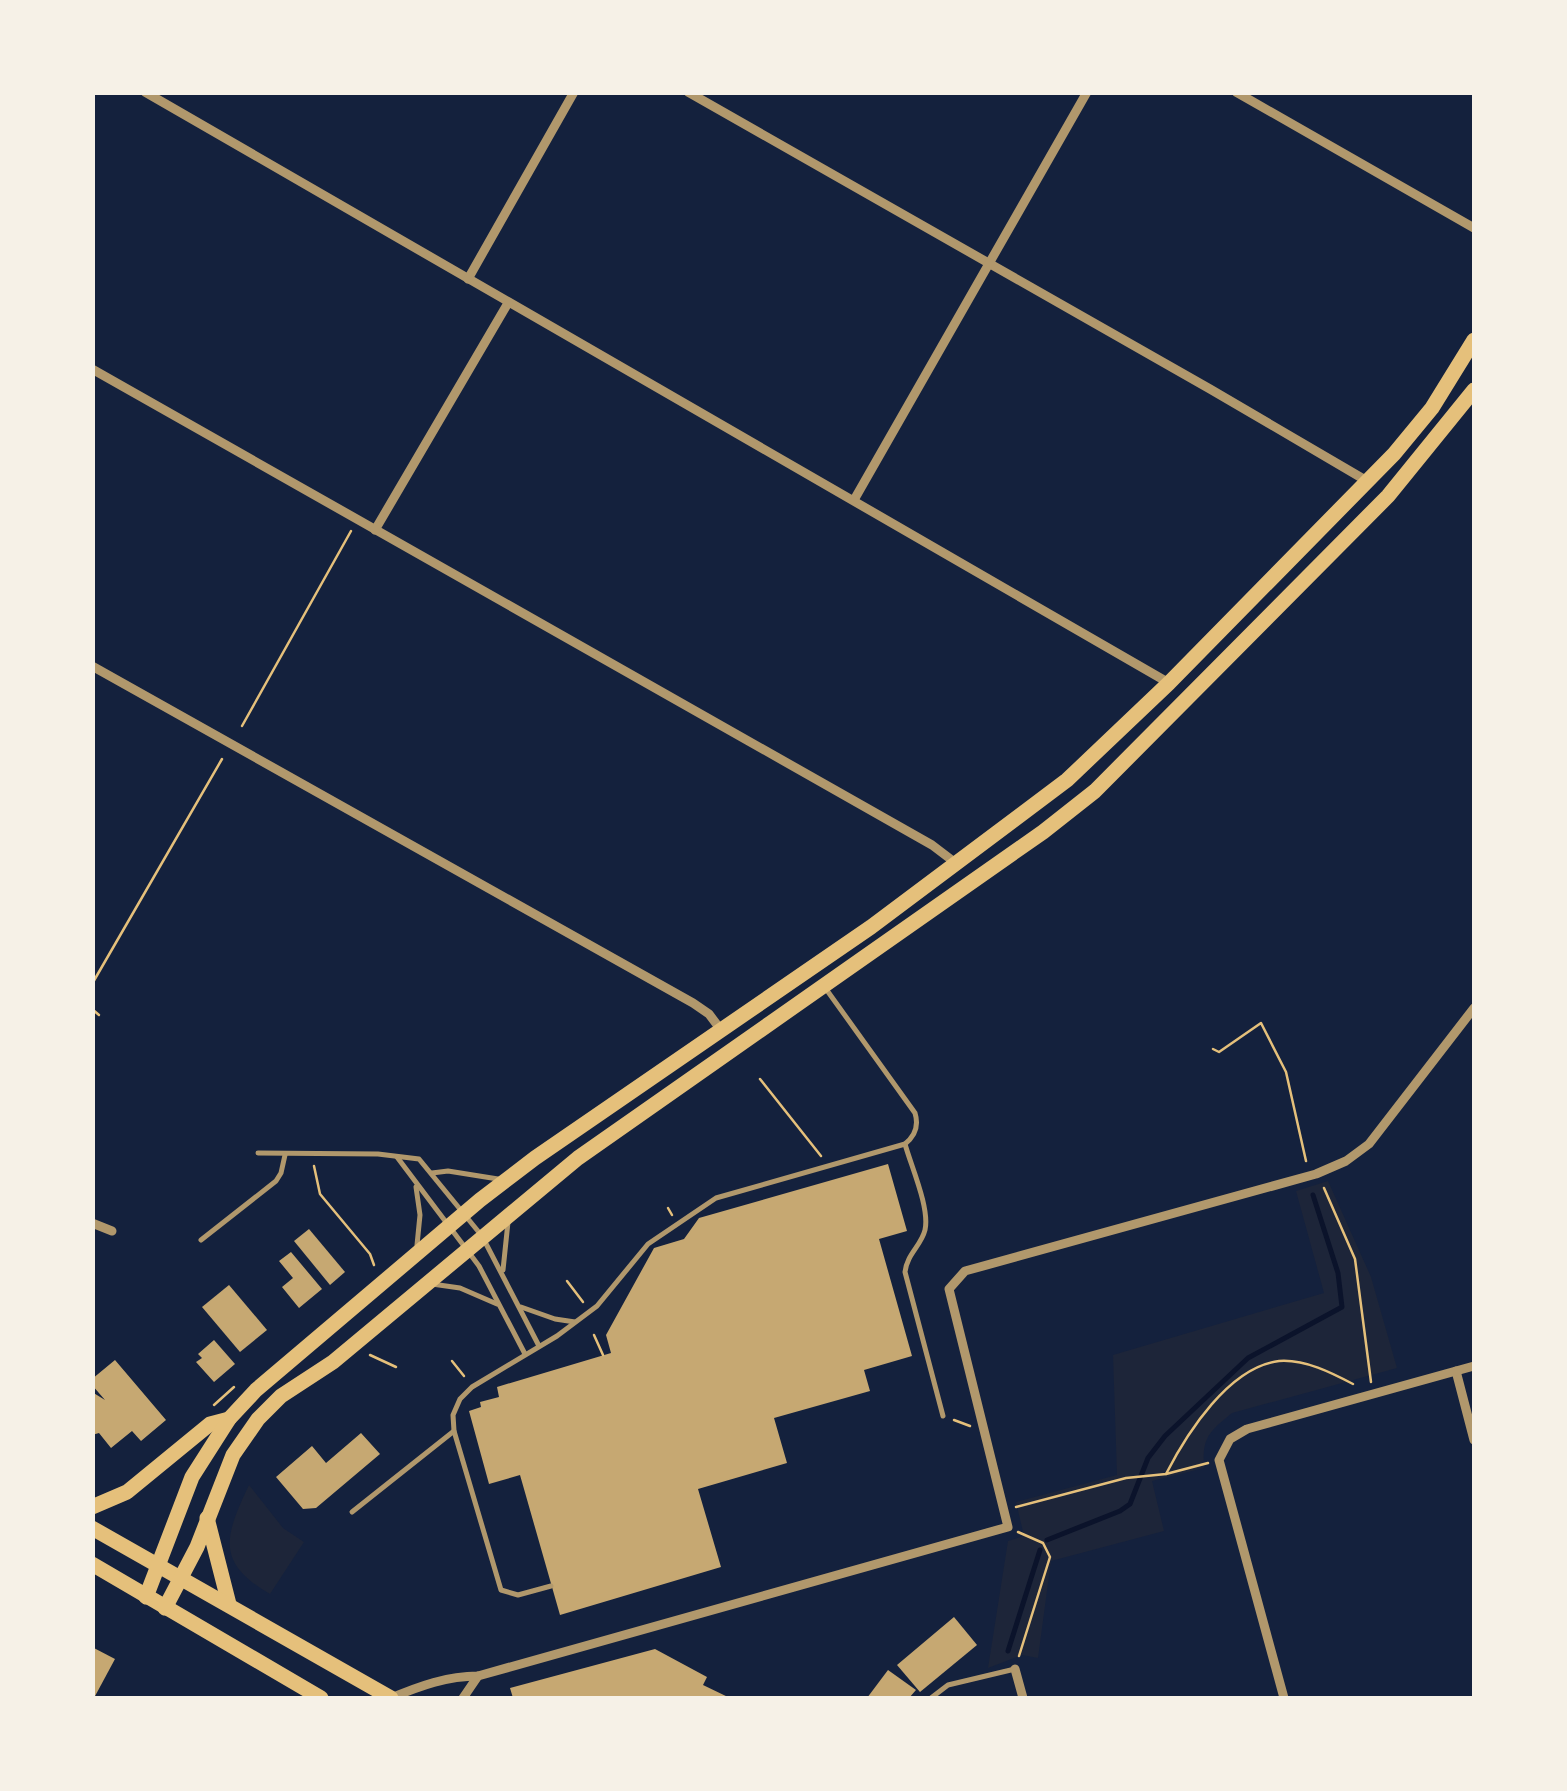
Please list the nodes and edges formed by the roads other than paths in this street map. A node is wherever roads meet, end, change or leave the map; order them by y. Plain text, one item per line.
1 (145, 92) edge
2 (574, 92) edge
3 (688, 92) edge
4 (1086, 92) edge
5 (1236, 92) edge
6 (1474, 228) edge
7 (989, 264) junction
8 (468, 279) junction
9 (508, 303) junction
10 (1474, 340) edge
11 (92, 370) edge
12 (1474, 390) edge
13 (1367, 482) junction
14 (854, 500) junction
15 (375, 530) junction
16 (92, 666) edge
17 (1169, 683) junction
18 (956, 864) junction
19 (824, 986) junction
20 (1474, 1008) edge
21 (721, 1030) junction
22 (905, 1144) junction
23 (258, 1153) dead end
24 (286, 1155) junction
25 (397, 1157) junction
26 (432, 1173) junction
27 (505, 1181) junction
28 (416, 1184) junction
29 (464, 1214) junction
30 (508, 1214) junction
31 (92, 1223) edge
32 (450, 1226) junction
33 (112, 1231) dead end
34 (482, 1236) junction
35 (201, 1240) dead end
36 (467, 1248) junction
37 (417, 1254) junction
38 (502, 1270) junction
39 (426, 1283) junction
40 (500, 1305) junction
41 (521, 1306) junction
42 (576, 1322) junction
43 (538, 1346) junction
44 (525, 1354) junction
45 (1474, 1366) edge
46 (1456, 1372) junction
47 (943, 1416) road end
48 (229, 1420) junction
49 (454, 1430) junction
50 (1474, 1440) edge
51 (92, 1507) edge
52 (352, 1512) dead end
53 (207, 1518) junction
54 (92, 1528) edge
55 (92, 1564) edge
56 (160, 1564) junction
57 (183, 1577) junction
58 (552, 1586) dead end
59 (146, 1597) junction
60 (229, 1604) junction
61 (165, 1608) junction
62 (1015, 1669) joint
63 (478, 1676) junction
64 (322, 1698) edge
65 (391, 1698) edge
66 (463, 1698) edge
67 (930, 1698) edge
68 (1022, 1698) edge
69 (1284, 1698) edge

1 - 8 street
2 - 8 street
3 - 7 street
4 - 7 street
5 - 6 street
7 - 13 street
7 - 14 street
8 - 9 street
9 - 14 street
9 - 15 street
10 - 13 main road
11 - 15 street
12 - 19 main road
13 - 17 main road
14 - 17 street
15 - 18 street
16 - 21 street
17 - 18 main road
18 - 21 main road
19 - 22 lane
19 - 30 main road
20 - 63 street
21 - 27 main road
22 - 42 lane
22 - 47 lane
23 - 24 lane
24 - 25 lane
24 - 35 lane
25 - 26 lane
25 - 28 lane
26 - 27 lane
26 - 29 lane
27 - 29 main road
28 - 32 lane
28 - 37 lane
29 - 32 main road
29 - 34 lane
30 - 34 main road
30 - 38 lane
31 - 33 street
32 - 36 lane
32 - 37 main road
34 - 36 main road
34 - 38 lane
36 - 39 main road
36 - 40 lane
37 - 48 main road
38 - 41 lane
39 - 40 lane
39 - 53 main road
40 - 44 lane
41 - 42 lane
41 - 43 lane
42 - 43 lane
43 - 44 lane
44 - 49 lane
45 - 46 street
46 - 50 street
46 - 69 street
48 - 51 main road
48 - 56 main road
49 - 52 lane
49 - 58 lane
53 - 57 main road
53 - 60 main road
54 - 56 main road
55 - 59 main road
56 - 57 main road
56 - 59 main road
57 - 60 main road
57 - 61 main road
59 - 61 main road
60 - 65 main road
61 - 64 main road
62 - 67 lane
62 - 68 street
63 - 65 street
63 - 66 street

